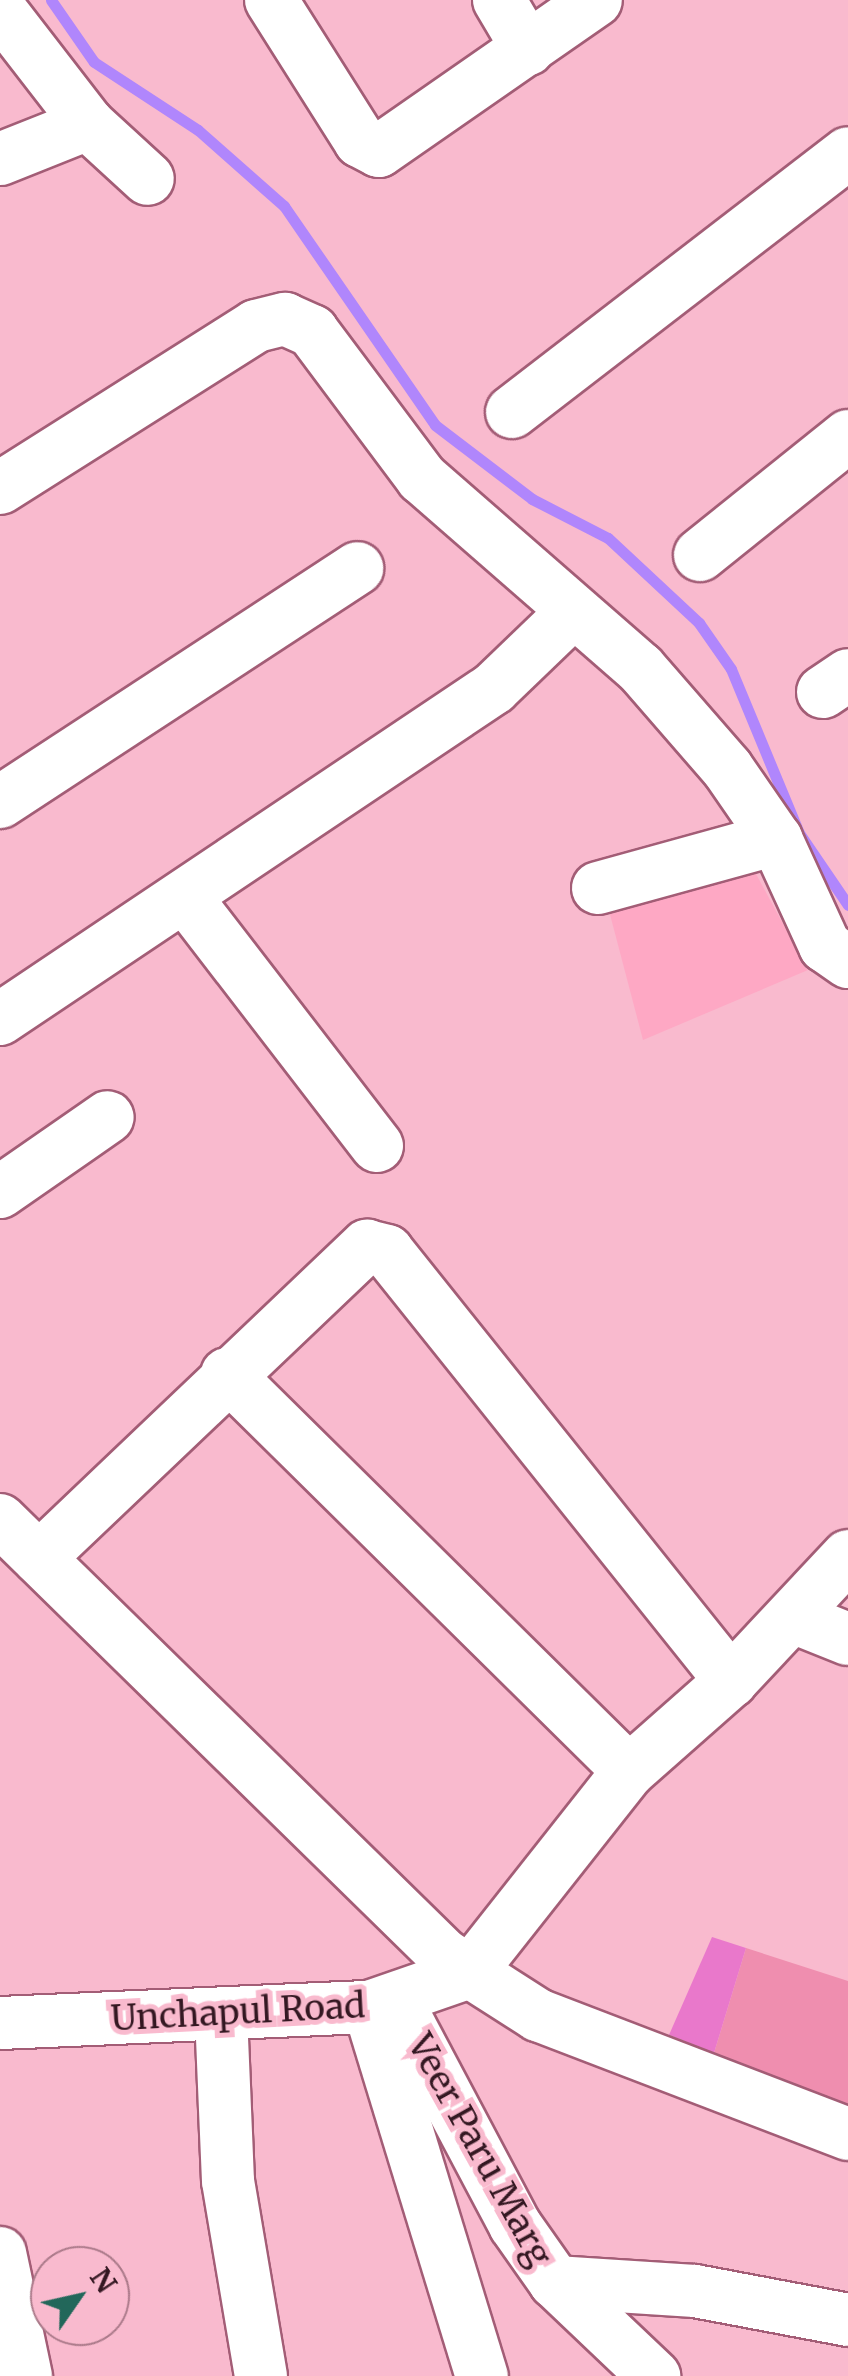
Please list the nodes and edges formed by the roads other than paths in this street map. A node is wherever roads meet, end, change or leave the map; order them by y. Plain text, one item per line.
1 (271, 0) edge
2 (499, 0) edge
3 (596, 0) edge
4 (0, 10) edge
5 (528, 49) junction
6 (88, 124) junction
7 (848, 153) edge
8 (0, 159) edge
9 (148, 179) dead end
10 (512, 412) dead end
11 (848, 436) edge
12 (0, 488) edge
13 (700, 555) dead end
14 (356, 568) dead end
15 (573, 612) junction
16 (0, 802) edge
17 (776, 839) junction
18 (598, 888) dead end
19 (186, 898) junction
20 (848, 962) edge
21 (0, 1019) edge
22 (108, 1118) dead end
23 (377, 1146) dead end
24 (0, 1192) edge
25 (227, 1374) junction
26 (0, 1520) edge
27 (848, 1556) edge
28 (39, 1558) junction
29 (792, 1617) junction
30 (848, 1639) edge
31 (732, 1681) junction
32 (629, 1771) junction
33 (470, 1972) junction
34 (383, 2005) junction
35 (221, 2014) junction
36 (0, 2023) edge
37 (848, 2134) edge
38 (0, 2253) edge
39 (555, 2282) junction
40 (848, 2320) edge
41 (26, 2376) edge
42 (260, 2376) edge
43 (482, 2376) edge
44 (654, 2376) edge

1 - 5 street
2 - 5 street
3 - 5 street
4 - 6 street
6 - 8 street
6 - 9 street
7 - 10 street
11 - 13 street
12 - 15 street
14 - 16 street
15 - 17 street
15 - 19 street
17 - 18 street
17 - 20 street
19 - 21 street
19 - 23 street
22 - 24 street
25 - 28 street
25 - 31 street
25 - 32 street
26 - 28 street
27 - 29 street
28 - 33 street
29 - 30 street
29 - 31 street
31 - 32 street
32 - 33 street
33 - 34 street, Unchapul Road
33 - 37 street
34 - 35 street, Unchapul Road
34 - 39 street, Veer Paru Marg
34 - 43 street
35 - 36 street, Unchapul Road
35 - 42 street
38 - 41 street
39 - 40 street
39 - 44 street, Veer Paru Marg

